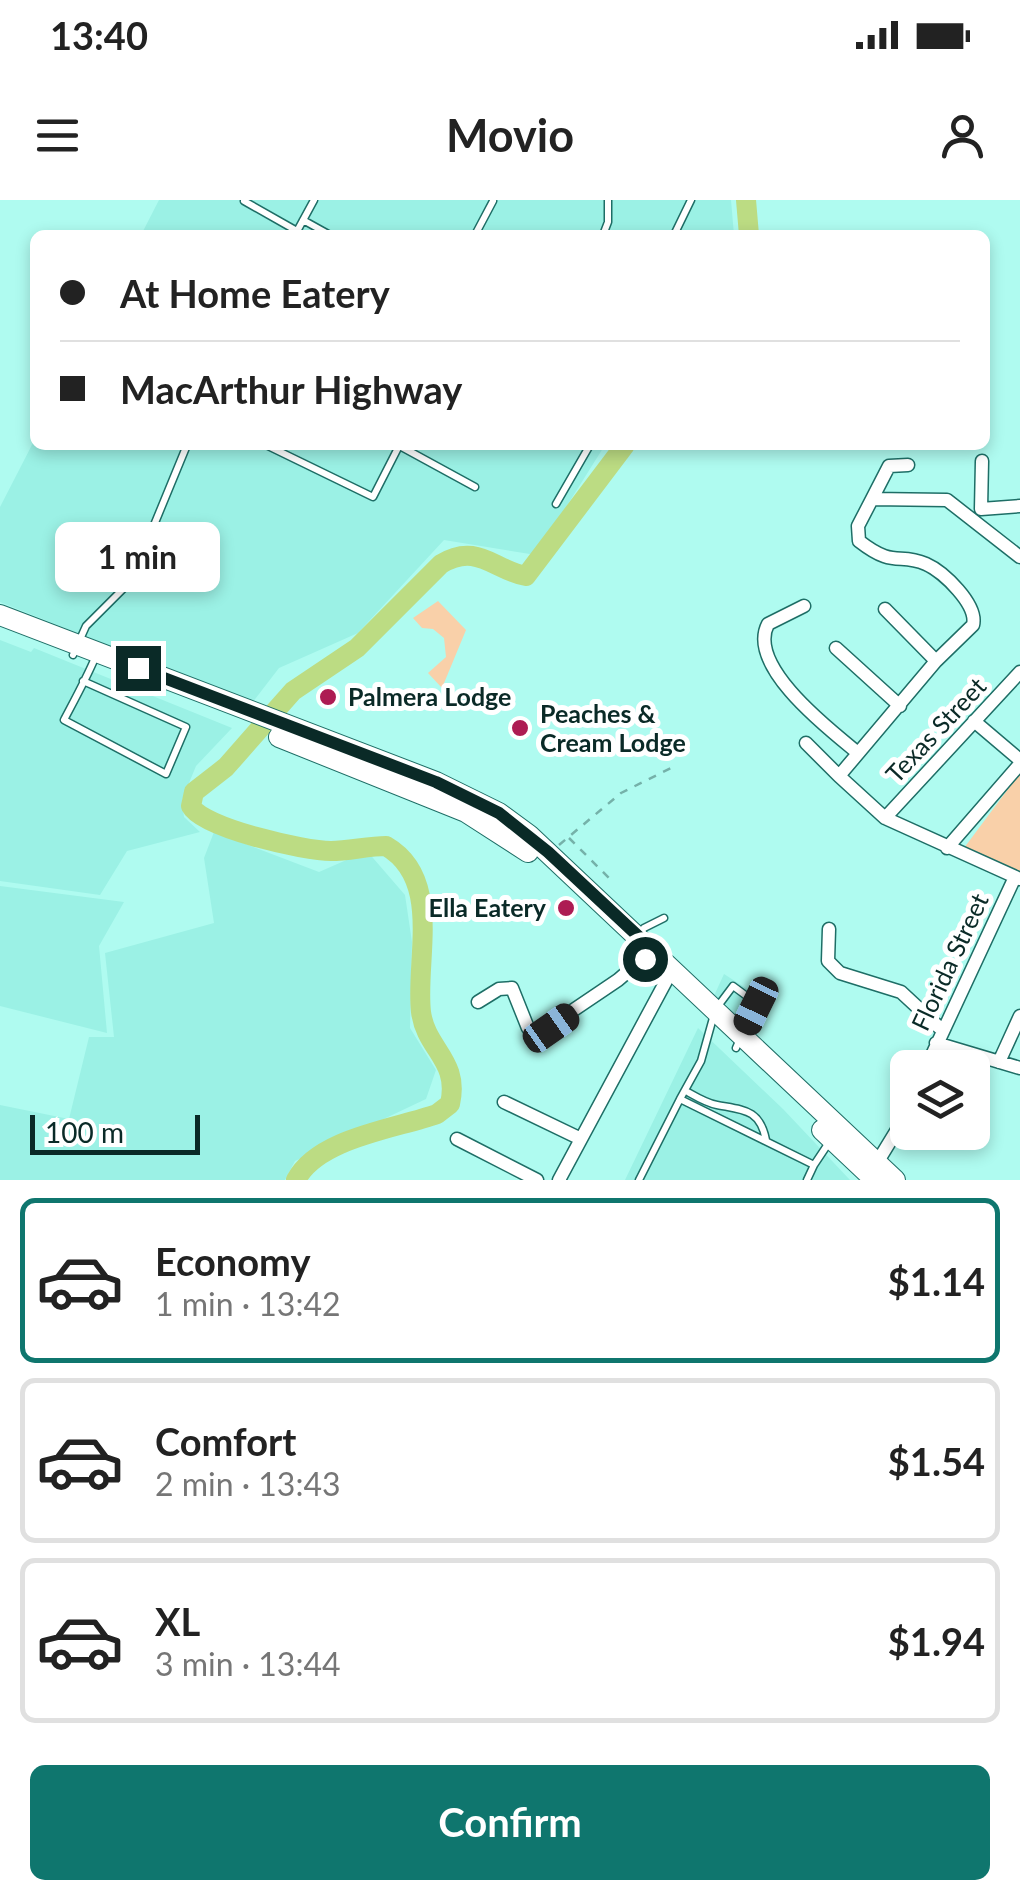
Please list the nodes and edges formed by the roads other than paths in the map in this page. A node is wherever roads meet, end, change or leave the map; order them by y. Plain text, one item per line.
1 (314, 200) edge
2 (608, 200) edge
3 (244, 201) edge
4 (688, 201) edge
5 (493, 202) edge
6 (303, 220) junction
7 (291, 230) edge
8 (298, 230) edge
9 (321, 230) edge
10 (478, 230) edge
11 (605, 230) edge
12 (676, 230) edge
13 (185, 450) edge
14 (276, 450) edge
15 (396, 450) edge
16 (408, 450) edge
17 (587, 450) edge
18 (982, 462) dead end
19 (908, 465) dead end
20 (475, 487) dead end
21 (872, 500) junction
22 (556, 504) dead end
23 (1020, 506) edge
24 (976, 514) junction
25 (1020, 557) edge
26 (804, 606) dead end
27 (885, 609) dead end
28 (0, 615) edge
29 (0, 626) edge
30 (836, 648) dead end
31 (85, 659) junction
32 (936, 660) junction
33 (1020, 672) edge
34 (900, 706) junction
35 (974, 721) junction
36 (806, 744) dead end
37 (858, 753) junction
38 (1020, 762) edge
39 (368, 763) junction
40 (839, 776) junction
41 (886, 818) junction
42 (947, 848) junction
43 (1018, 878) edge
44 (664, 918) dead end
45 (829, 929) dead end
46 (641, 948) junction
47 (669, 974) junction
48 (478, 1002) dead end
49 (1020, 1016) edge
50 (713, 1018) junction
51 (942, 1030) junction
52 (739, 1042) junction
53 (936, 1044) junction
54 (934, 1050) edge
55 (999, 1062) junction
56 (1020, 1068) edge
57 (686, 1091) junction
58 (680, 1100) junction
59 (504, 1102) dead end
60 (723, 1106) junction
61 (718, 1118) junction
62 (836, 1134) junction
63 (456, 1139) dead end
64 (582, 1139) junction
65 (766, 1141) junction
66 (890, 1144) edge
67 (814, 1165) junction
68 (874, 1172) edge
69 (537, 1180) edge
70 (559, 1180) edge
71 (639, 1180) edge
72 (807, 1180) edge
73 (895, 1180) edge

1 - 6 lane
2 - 11 lane
3 - 7 lane
4 - 12 lane
5 - 10 lane
6 - 8 lane
6 - 9 lane
13 - 31 lane
14 - 15 lane
16 - 20 lane
17 - 22 lane
18 - 24 street
19 - 21 street
21 - 24 street
21 - 32 street
23 - 24 street
24 - 25 street
26 - 37 street
27 - 32 street
28 - 31 highway
29 - 31 highway
30 - 34 street
31 - 31 lane
31 - 39 highway
32 - 34 street
33 - 35 street, Texas Street
34 - 37 street
35 - 38 street
35 - 41 street, Texas Street
36 - 40 street
37 - 40 street
38 - 42 street
39 - 46 highway
39 - 46 highway
40 - 41 street
41 - 42 street
42 - 43 street
43 - 51 street, Florida Street
44 - 46 lane
45 - 51 street
46 - 47 highway
46 - 48 street
47 - 50 highway
47 - 64 street
49 - 55 street
50 - 52 highway
50 - 52 lane
50 - 57 lane
51 - 53 street, Florida Street
52 - 62 highway
53 - 54 street, Florida Street
53 - 55 street
55 - 56 street
57 - 58 lane
57 - 60 lane
58 - 61 lane
58 - 71 lane
59 - 64 street
60 - 61 lane
60 - 65 lane
61 - 65 lane
62 - 67 lane
62 - 68 highway
63 - 69 street
64 - 70 street
65 - 67 lane
66 - 68 street
67 - 72 lane
68 - 73 highway

